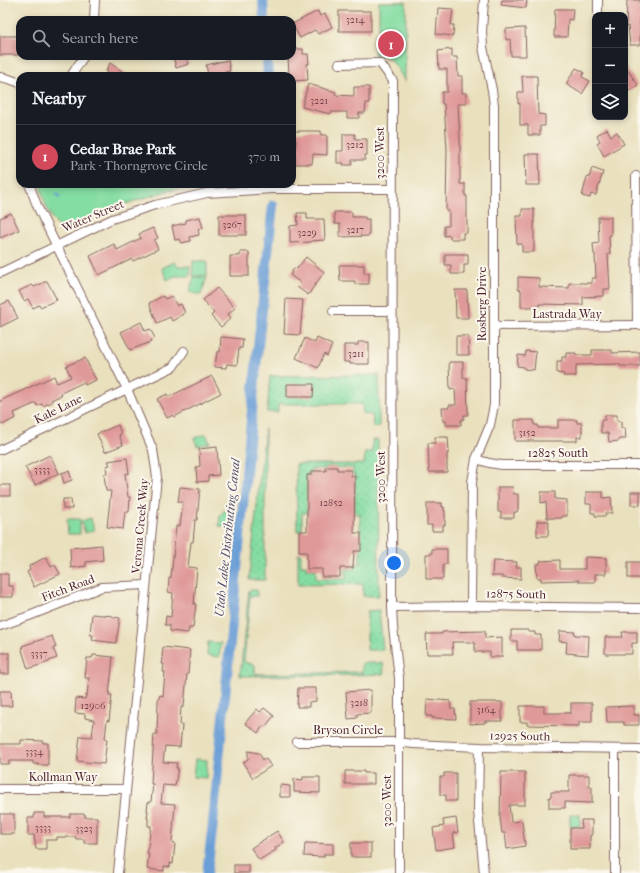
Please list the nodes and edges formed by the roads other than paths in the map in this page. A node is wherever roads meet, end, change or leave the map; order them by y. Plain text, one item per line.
1 (95, 0) edge
2 (484, 0) edge
3 (598, 0) edge
4 (598, 12) edge
5 (94, 16) edge
6 (81, 60) edge
7 (339, 64) dead end
8 (74, 72) edge
9 (0, 77) edge
10 (16, 82) edge
11 (636, 176) dead end
12 (30, 188) edge
13 (392, 189) junction
14 (56, 246) junction
15 (0, 273) edge
16 (333, 311) dead end
17 (392, 311) junction
18 (638, 325) edge
19 (495, 326) junction
20 (184, 351) dead end
21 (127, 389) junction
22 (0, 450) edge
23 (476, 459) junction
24 (640, 465) edge
25 (146, 586) junction
26 (471, 606) junction
27 (392, 607) junction
28 (640, 608) edge
29 (0, 626) edge
30 (297, 742) dead end
31 (399, 742) junction
32 (479, 747) junction
33 (615, 749) junction
34 (640, 749) edge
35 (0, 789) edge
36 (125, 789) junction
37 (118, 873) edge
38 (399, 873) edge
39 (484, 873) edge
40 (615, 873) edge

1 - 5 street
2 - 19 street, Rosberg Drive
3 - 4 street
6 - 8 street
7 - 13 street, 3200 West
9 - 10 street
11 - 18 street
12 - 14 street, Verona Creek Way
13 - 14 street, Water Street
13 - 17 street, 3200 West
14 - 15 street, Water Street
14 - 21 street, Verona Creek Way
16 - 17 street
17 - 27 street, 3200 West
18 - 19 street, Lastrada Way
19 - 23 street, Rosberg Drive
20 - 21 street, Kale Lane
21 - 22 street, Kale Lane
21 - 25 street, Verona Creek Way
23 - 24 street, 12825 South
23 - 26 street, Rosberg Drive
25 - 29 street, Fitch Road
25 - 36 street, Verona Creek Way
26 - 27 street, 12875 South
26 - 28 street, 12875 South
27 - 31 street, 3200 West
30 - 31 street, Bryson Circle
31 - 32 street, 12925 South
31 - 38 street, 3200 West
32 - 33 street, 12925 South
32 - 39 street
33 - 34 street, 12925 South
33 - 40 street
35 - 36 street, Kollman Way
36 - 37 street, Verona Creek Way

